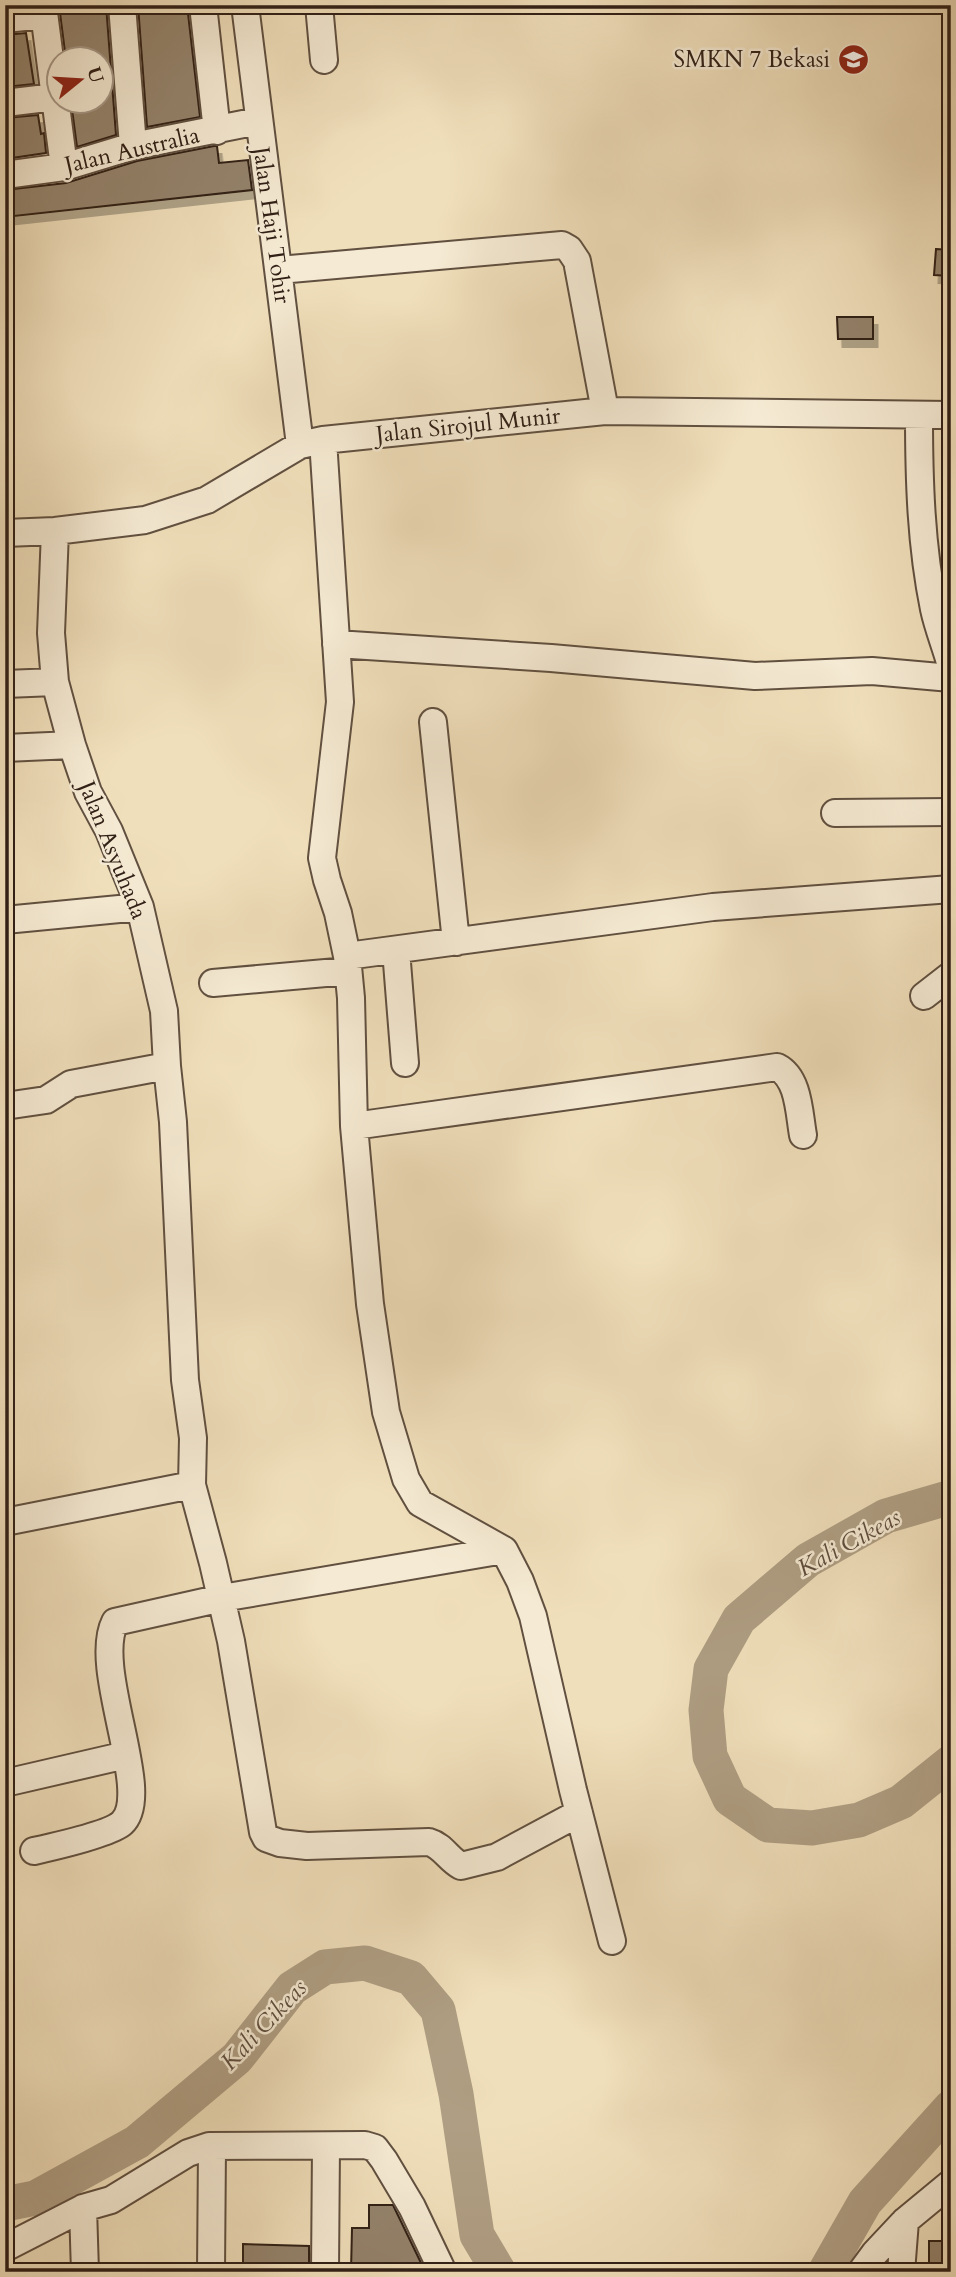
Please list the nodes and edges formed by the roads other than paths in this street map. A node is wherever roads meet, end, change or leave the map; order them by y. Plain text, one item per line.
1 (122, 5) edge
2 (203, 5) edge
3 (245, 5) edge
4 (319, 5) edge
5 (44, 10) edge
6 (5, 19) edge
7 (49, 46) edge
8 (324, 60) dead end
9 (46, 98) edge
10 (5, 103) edge
11 (57, 116) edge
12 (258, 121) junction
13 (217, 131) junction
14 (133, 146) junction
15 (64, 167) junction
16 (5, 175) edge
17 (279, 270) junction
18 (605, 411) junction
19 (951, 415) edge
20 (919, 416) junction
21 (312, 442) junction
22 (55, 531) junction
23 (5, 533) edge
24 (336, 644) junction
25 (951, 666) edge
26 (951, 678) edge
27 (55, 682) junction
28 (5, 684) edge
29 (433, 722) dead end
30 (72, 745) junction
31 (5, 748) edge
32 (951, 811) edge
33 (835, 813) dead end
34 (951, 889) edge
35 (140, 907) junction
36 (5, 920) edge
37 (456, 942) junction
38 (396, 950) junction
39 (348, 963) junction
40 (951, 975) edge
41 (214, 983) dead end
42 (925, 996) dead end
43 (405, 1063) dead end
44 (167, 1066) junction
45 (5, 1106) edge
46 (354, 1126) junction
47 (803, 1135) dead end
48 (192, 1485) junction
49 (5, 1522) edge
50 (504, 1550) junction
51 (222, 1598) junction
52 (126, 1755) junction
53 (5, 1783) edge
54 (579, 1813) junction
55 (34, 1852) dead end
56 (612, 1941) dead end
57 (326, 2146) junction
58 (212, 2147) junction
59 (949, 2187) edge
60 (83, 2208) junction
61 (905, 2221) junction
62 (5, 2248) edge
63 (439, 2269) edge
64 (85, 2272) edge
65 (211, 2272) edge
66 (325, 2272) edge
67 (861, 2272) edge
68 (901, 2272) edge

1 - 14 street
2 - 13 street
3 - 12 street, Jalan Haji Tohir
4 - 8 street
5 - 6 street
5 - 7 street
9 - 10 street
11 - 15 street
12 - 13 street, Jalan Australia
12 - 17 street, Jalan Haji Tohir
13 - 14 street, Jalan Australia
14 - 15 street, Jalan Australia
15 - 16 street, Jalan Australia
17 - 18 street
17 - 21 street, Jalan Haji Tohir
18 - 20 street, Jalan Sirojul Munir
18 - 21 street, Jalan Sirojul Munir
19 - 20 street, Jalan Sirojul Munir
20 - 25 street
21 - 22 street, Jalan Sirojul Munir
21 - 24 street, Jalan Haji Tohir
22 - 23 street, Jalan Sirojul Munir
22 - 27 street, Jalan Asyuhada
24 - 26 street
24 - 39 street, Jalan Haji Tohir
27 - 28 street
27 - 30 street, Jalan Asyuhada
29 - 37 street
30 - 31 street
30 - 35 street, Jalan Asyuhada
32 - 33 street
34 - 37 street
35 - 36 street
35 - 44 street, Jalan Asyuhada
37 - 38 street
38 - 39 street
38 - 43 street
39 - 41 street
39 - 46 street, Jalan Haji Tohir
40 - 42 street
44 - 45 street
44 - 48 street, Jalan Asyuhada
46 - 47 street
46 - 50 street, Jalan Haji Tohir
48 - 49 street
48 - 51 street, Jalan Asyuhada
50 - 51 street
50 - 54 street
51 - 52 street
51 - 54 street, Jalan Asyuhada
52 - 53 street
52 - 55 street
54 - 56 street
57 - 58 street
57 - 63 street
57 - 66 street
58 - 60 street
58 - 65 street
59 - 61 street
60 - 62 street
60 - 64 street
61 - 67 street
61 - 68 street

